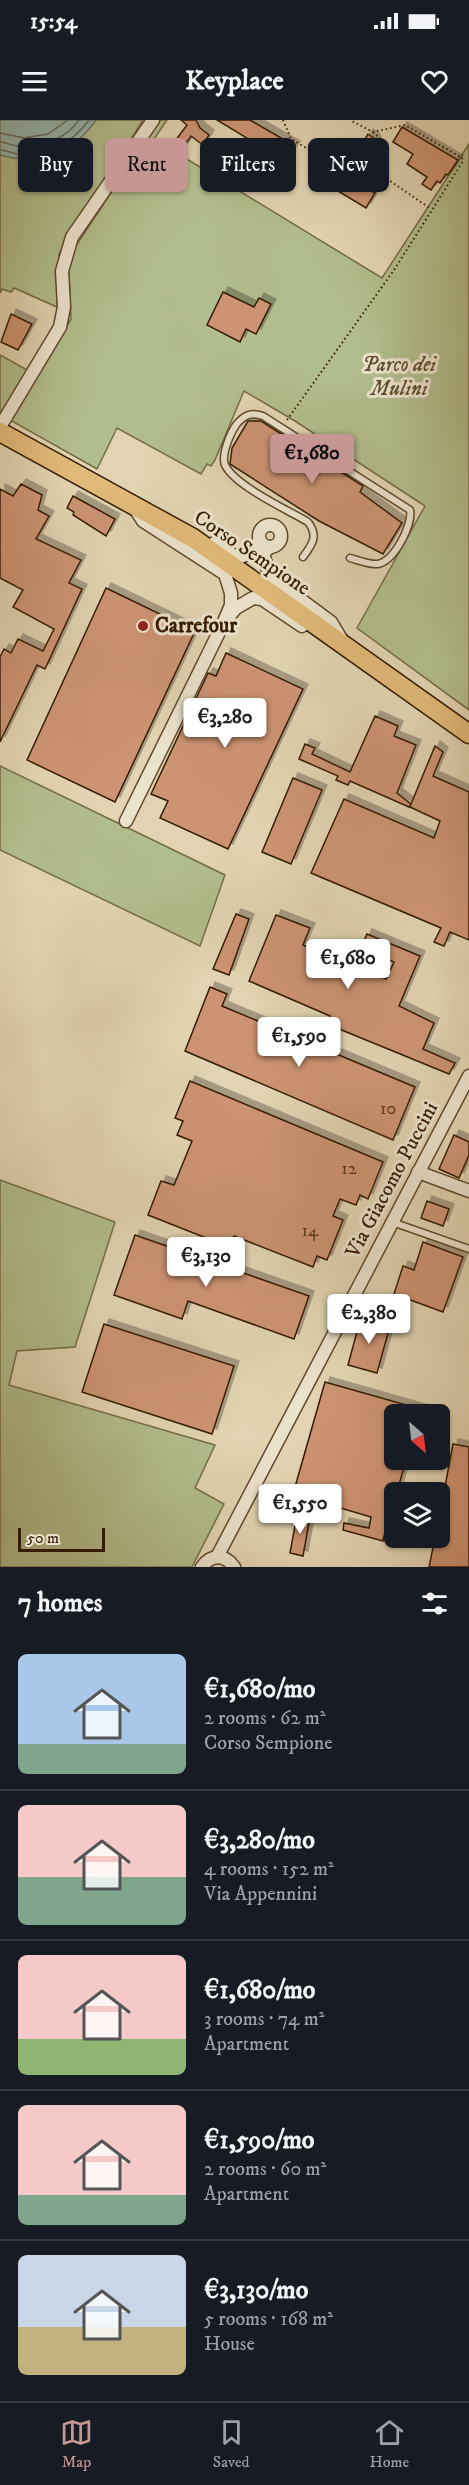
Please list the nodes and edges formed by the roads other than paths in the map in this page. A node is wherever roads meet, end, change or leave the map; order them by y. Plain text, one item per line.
1 (153, 120) edge
2 (0, 427) edge
3 (0, 432) edge
4 (133, 505) junction
5 (303, 557) dead end
6 (350, 558) dead end
7 (223, 624) junction
8 (343, 643) junction
9 (469, 734) edge
10 (126, 821) dead end
11 (469, 1076) edge
12 (418, 1172) junction
13 (469, 1191) edge
14 (392, 1222) junction
15 (469, 1249) edge
16 (217, 1557) junction
17 (202, 1567) edge
18 (234, 1567) edge

1 - 2 street
3 - 4 main road, Corso Sempione
4 - 7 street
4 - 8 main road, Corso Sempione
4 - 8 street, Corso Sempione
5 - 6 lane
7 - 8 street
7 - 10 street
8 - 9 main road, Corso Sempione
11 - 12 street, Via Giacomo Puccini
12 - 13 street
12 - 14 street, Via Giacomo Puccini
14 - 15 lane
14 - 16 street, Via Giacomo Puccini
16 - 17 street
16 - 18 street

